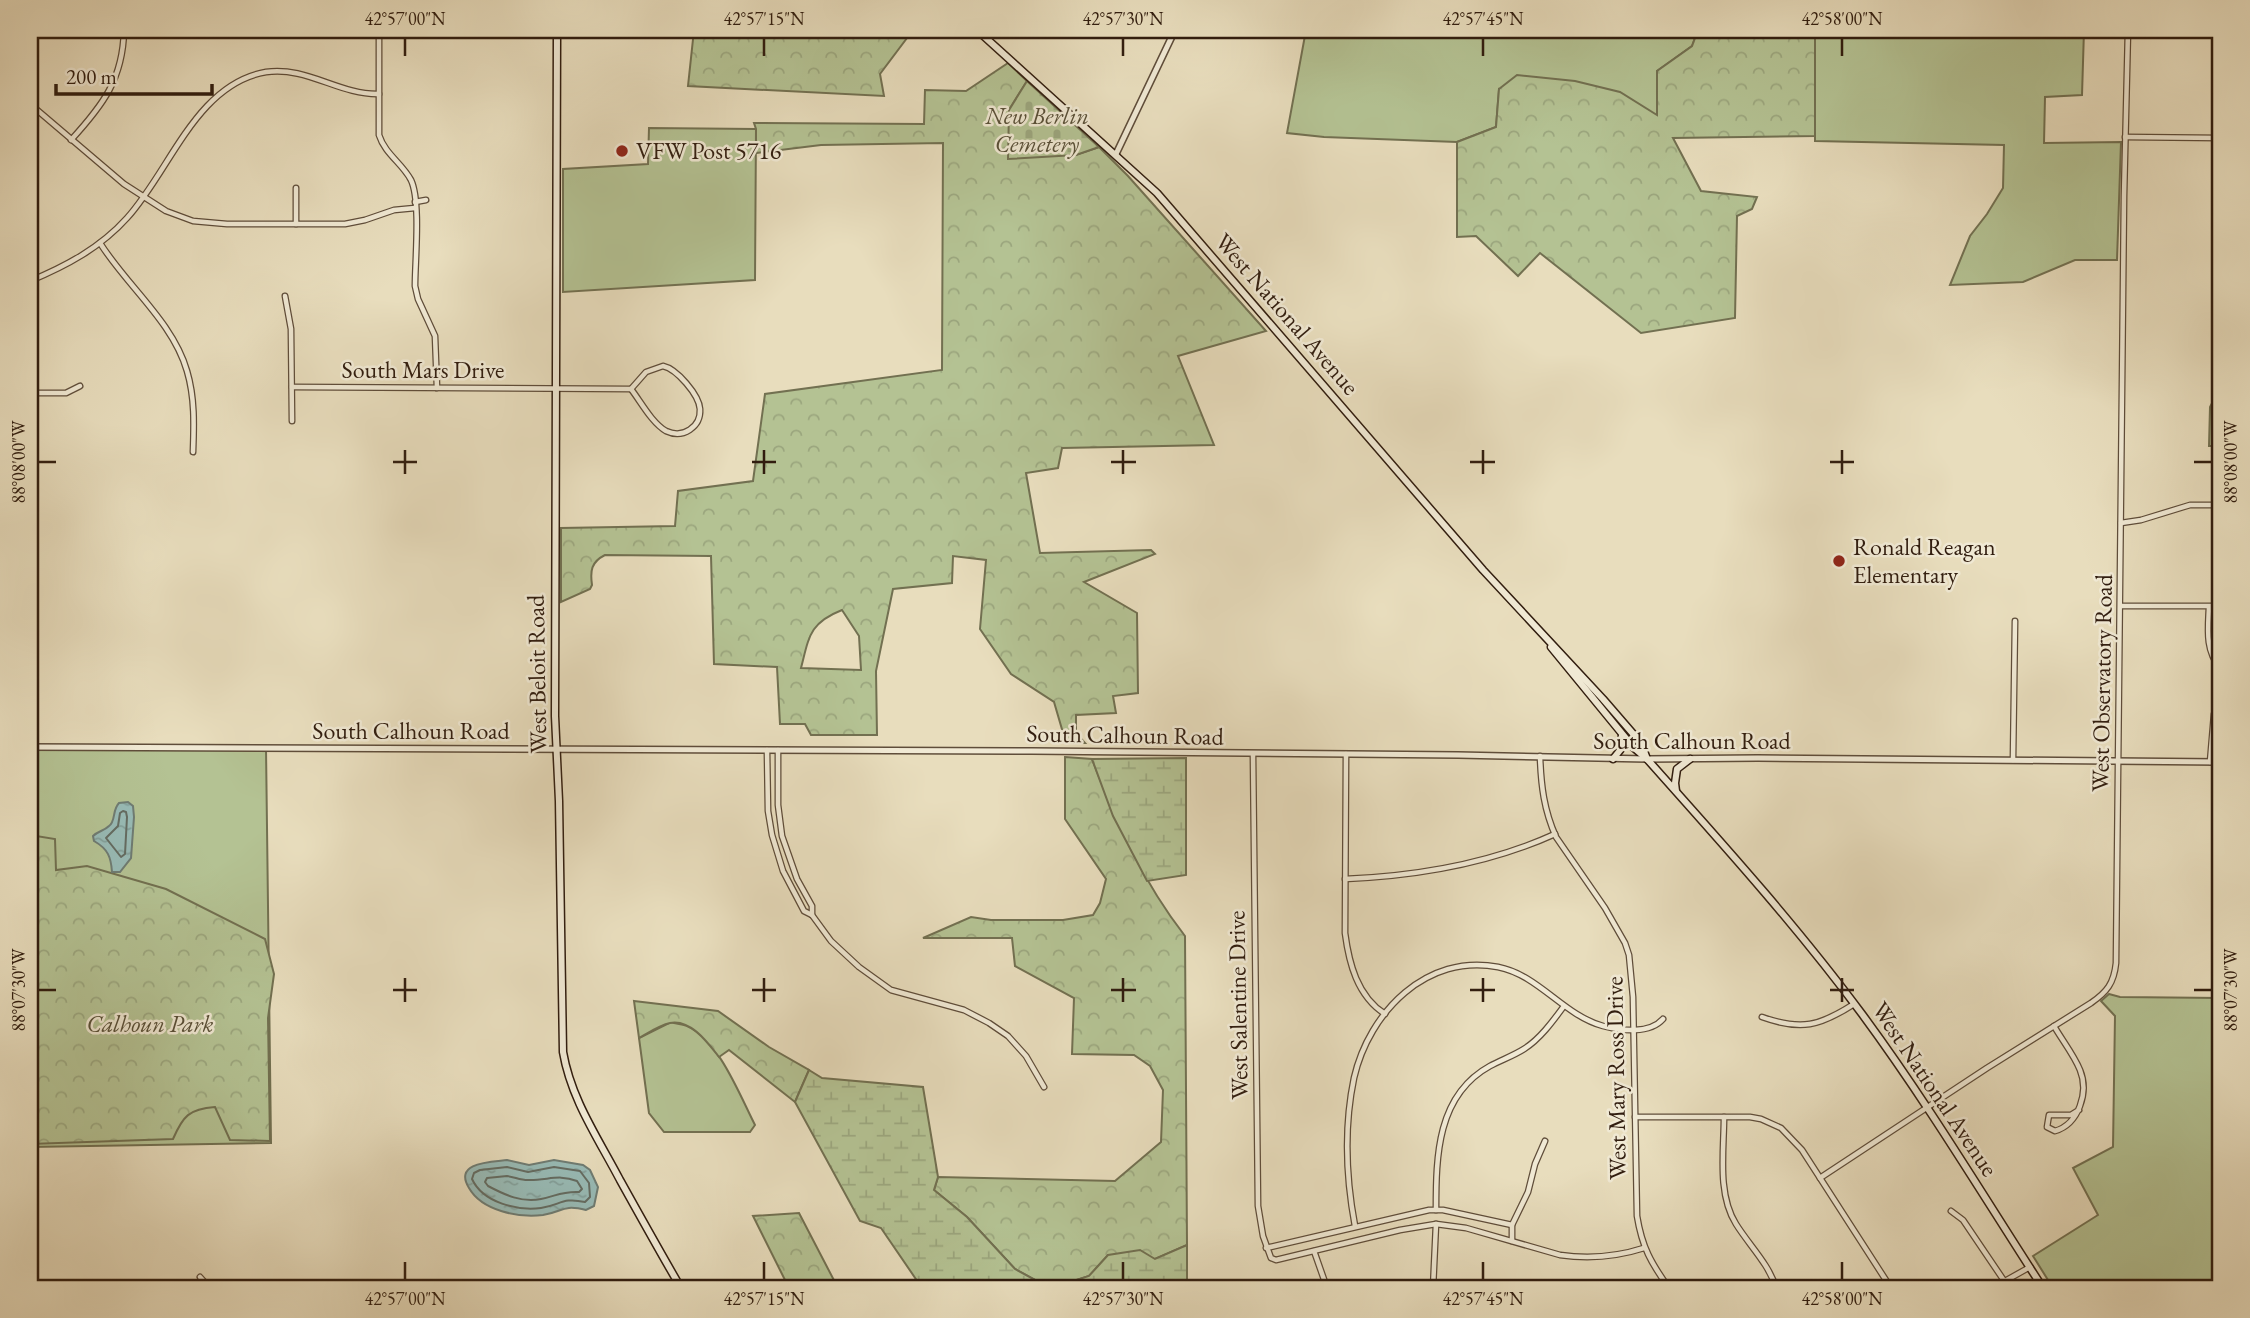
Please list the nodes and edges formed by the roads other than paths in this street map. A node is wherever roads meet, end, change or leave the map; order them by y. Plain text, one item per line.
1 (124, 30) edge
2 (379, 30) edge
3 (557, 30) edge
4 (977, 30) edge
5 (1173, 30) edge
6 (2128, 30) edge
7 (379, 94) junction
8 (30, 104) edge
9 (2125, 137) junction
10 (2220, 138) edge
11 (71, 140) junction
12 (1116, 154) junction
13 (296, 188) dead end
14 (143, 197) junction
15 (426, 200) dead end
16 (415, 205) junction
17 (296, 224) junction
18 (100, 243) junction
19 (30, 281) edge
20 (285, 296) dead end
21 (30, 369) edge
22 (80, 386) dead end
23 (292, 387) junction
24 (437, 388) junction
25 (555, 388) junction
26 (631, 389) junction
27 (30, 393) edge
28 (292, 421) dead end
29 (30, 446) edge
30 (193, 452) dead end
31 (2220, 505) edge
32 (2121, 523) junction
33 (2121, 606) junction
34 (2209, 607) junction
35 (2220, 607) edge
36 (2015, 621) dead end
37 (1548, 642) junction
38 (2220, 668) edge
39 (2220, 696) edge
40 (1619, 731) junction
41 (30, 747) edge
42 (557, 749) junction
43 (767, 750) junction
44 (778, 750) junction
45 (1253, 754) junction
46 (1346, 754) junction
47 (1540, 756) junction
48 (1613, 759) junction
49 (1647, 759) junction
50 (1690, 759) junction
51 (2013, 760) junction
52 (2119, 761) junction
53 (2210, 762) junction
54 (2220, 762) edge
55 (1677, 792) junction
56 (782, 833) junction
57 (1555, 834) junction
58 (772, 835) junction
59 (795, 874) junction
60 (786, 878) junction
61 (1345, 880) junction
62 (811, 915) junction
63 (1854, 1003) junction
64 (1564, 1006) junction
65 (1385, 1014) junction
66 (1762, 1017) dead end
67 (1663, 1019) dead end
68 (2054, 1026) junction
69 (1634, 1030) junction
70 (1044, 1087) dead end
71 (1927, 1108) junction
72 (2079, 1110) junction
73 (1635, 1117) junction
74 (1724, 1117) junction
75 (1545, 1140) dead end
76 (1820, 1178) junction
77 (1436, 1210) junction
78 (1951, 1211) dead end
79 (1436, 1224) junction
80 (1512, 1225) junction
81 (1355, 1226) junction
82 (1513, 1241) junction
83 (1266, 1248) junction
84 (1644, 1248) junction
85 (1314, 1251) junction
86 (2029, 1267) junction
87 (200, 1276) dead end
88 (2005, 1281) junction
89 (210, 1288) edge
90 (681, 1288) edge
91 (1327, 1288) edge
92 (1433, 1288) edge
93 (1670, 1288) edge
94 (1776, 1288) edge
95 (1891, 1288) edge
96 (2009, 1288) edge
97 (2043, 1288) edge

1 - 11 street
2 - 7 street
3 - 25 main road, West Beloit Road
4 - 12 main road, West National Avenue
5 - 12 street
6 - 9 street, West Observatory Road
7 - 14 street
7 - 16 street
8 - 11 street
9 - 10 street
9 - 32 street, West Observatory Road
11 - 14 street
12 - 37 main road, West National Avenue
13 - 17 street
14 - 17 street
14 - 18 street
15 - 16 street
16 - 17 street
16 - 24 street
18 - 19 street
18 - 30 street
20 - 23 street
21 - 27 street
22 - 27 street
23 - 24 street, South Mars Drive
23 - 28 street
24 - 25 street, South Mars Drive
25 - 26 street, South Mars Drive
25 - 42 main road, West Beloit Road
26 - 26 street
27 - 29 street
31 - 32 street
32 - 33 street, West Observatory Road
33 - 34 street
33 - 52 street, West Observatory Road
34 - 35 street
34 - 38 street
36 - 51 street
37 - 40 main road, West National Avenue
37 - 49 main road, West National Avenue
39 - 53 street
40 - 48 main road
40 - 49 main road, West National Avenue
41 - 42 street, South Calhoun Road
42 - 43 street, South Calhoun Road
42 - 90 main road, West Beloit Road
43 - 44 street, South Calhoun Road
43 - 58 street
44 - 45 street, South Calhoun Road
44 - 56 street
45 - 46 street, South Calhoun Road
45 - 83 street, West Salentine Drive
46 - 47 street, South Calhoun Road
46 - 61 street
47 - 48 street, South Calhoun Road
47 - 57 street, West Mary Ross Drive
48 - 49 street, South Calhoun Road
49 - 50 street, South Calhoun Road
49 - 55 main road, West National Avenue
50 - 51 street, South Calhoun Road
50 - 55 main road
51 - 52 street, South Calhoun Road
52 - 53 street, South Calhoun Road
52 - 68 street, West Observatory Road
53 - 54 street, South Calhoun Road
55 - 63 main road, West National Avenue
56 - 58 street
56 - 59 street
57 - 61 street
57 - 69 street, West Mary Ross Drive
58 - 60 street
59 - 60 street
59 - 62 street
60 - 62 street
61 - 65 street
62 - 70 street
63 - 66 street
63 - 71 main road, West National Avenue
64 - 65 street
64 - 69 street
64 - 77 street
65 - 81 street
67 - 69 street
68 - 71 street, West Observatory Road
68 - 72 street
69 - 73 street, West Mary Ross Drive
71 - 76 street, West Observatory Road
71 - 86 main road, West National Avenue
72 - 72 street
73 - 74 street
73 - 84 street, West Mary Ross Drive
74 - 76 street
74 - 94 street
75 - 80 street
76 - 95 street
77 - 80 street
77 - 81 street
78 - 88 street
79 - 82 street
79 - 85 street
79 - 92 street
80 - 82 street
81 - 83 street
82 - 84 street
83 - 85 street, West Salentine Drive
84 - 93 street, West Mary Ross Drive
85 - 91 street
86 - 88 street
86 - 97 main road, West National Avenue
87 - 89 street
88 - 96 street

